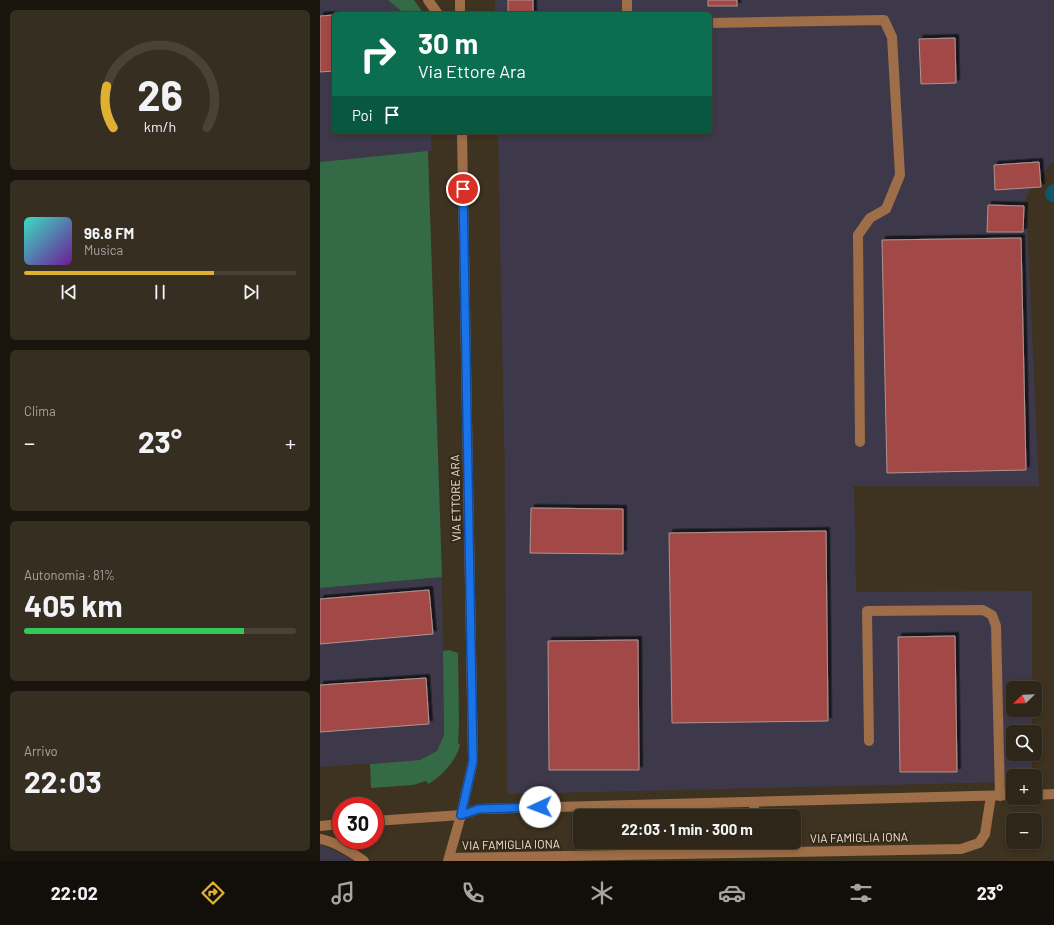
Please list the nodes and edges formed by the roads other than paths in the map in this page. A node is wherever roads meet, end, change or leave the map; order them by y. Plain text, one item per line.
1 (428, 0) edge
2 (460, 0) edge
3 (627, 0) edge
4 (437, 12) edge
5 (460, 12) edge
6 (628, 12) edge
7 (712, 23) edge
8 (462, 134) edge
9 (860, 442) dead end
10 (869, 741) dead end
11 (1054, 794) edge
12 (1006, 795) edge
13 (1042, 795) edge
14 (995, 796) junction
15 (754, 802) junction
16 (754, 809) edge
17 (461, 815) junction
18 (384, 821) edge
19 (332, 825) edge
20 (320, 826) edge
21 (320, 839) edge
22 (801, 847) edge
23 (707, 849) edge
24 (449, 860) edge
25 (364, 861) edge

1 - 4 street
2 - 5 street
3 - 6 street
7 - 9 street
8 - 17 street, VIA ETTORE ARA
10 - 14 street, VIA FAMIGLIA IONA
11 - 13 street
12 - 14 street
14 - 15 street
14 - 22 street, VIA FAMIGLIA IONA
15 - 16 street
15 - 17 street
17 - 18 street
17 - 24 street, VIA ETTORE ARA
19 - 20 street
21 - 25 street
23 - 24 street, VIA FAMIGLIA IONA

